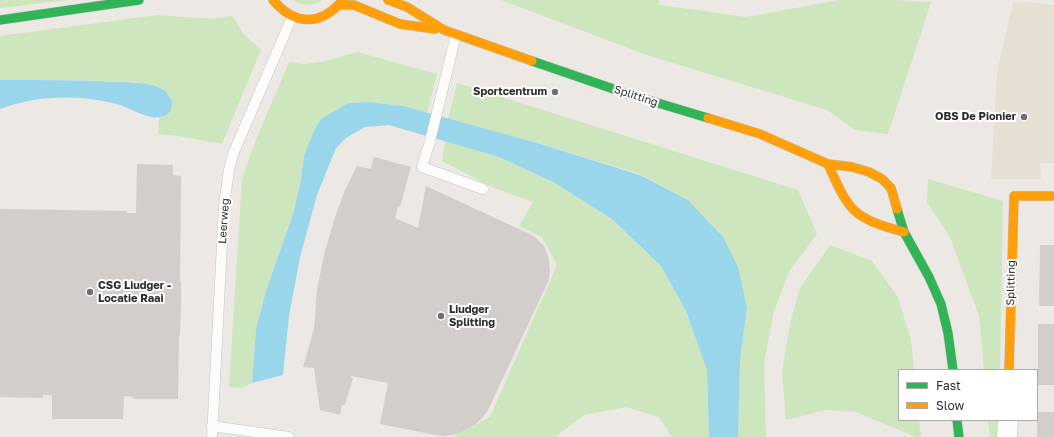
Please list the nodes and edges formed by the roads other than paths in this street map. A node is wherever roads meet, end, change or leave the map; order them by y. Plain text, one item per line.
1 (139, 0) edge
2 (273, 0) edge
3 (388, 0) edge
4 (342, 2) edge
5 (292, 17) junction
6 (0, 20) edge
7 (444, 30) junction
8 (456, 35) junction
9 (828, 164) junction
10 (483, 189) dead end
11 (1054, 196) edge
12 (904, 232) junction
13 (953, 369) edge
14 (1009, 369) edge
15 (957, 421) edge
16 (1008, 421) edge
17 (212, 426) junction
18 (212, 437) edge
19 (289, 437) edge
20 (958, 437) edge
21 (1007, 437) edge

1 - 6 main road
2 - 5 main road
3 - 7 main road, Splitting
4 - 5 main road
4 - 7 main road, Splitting
5 - 17 lane, Leerweg
7 - 8 main road, Splitting
8 - 9 main road, Splitting
8 - 10 lane
9 - 12 main road
9 - 12 main road, Splitting
11 - 14 main road, Splitting
12 - 13 main road, Splitting
15 - 20 main road
16 - 21 street
17 - 18 lane, Leerweg
17 - 19 lane

